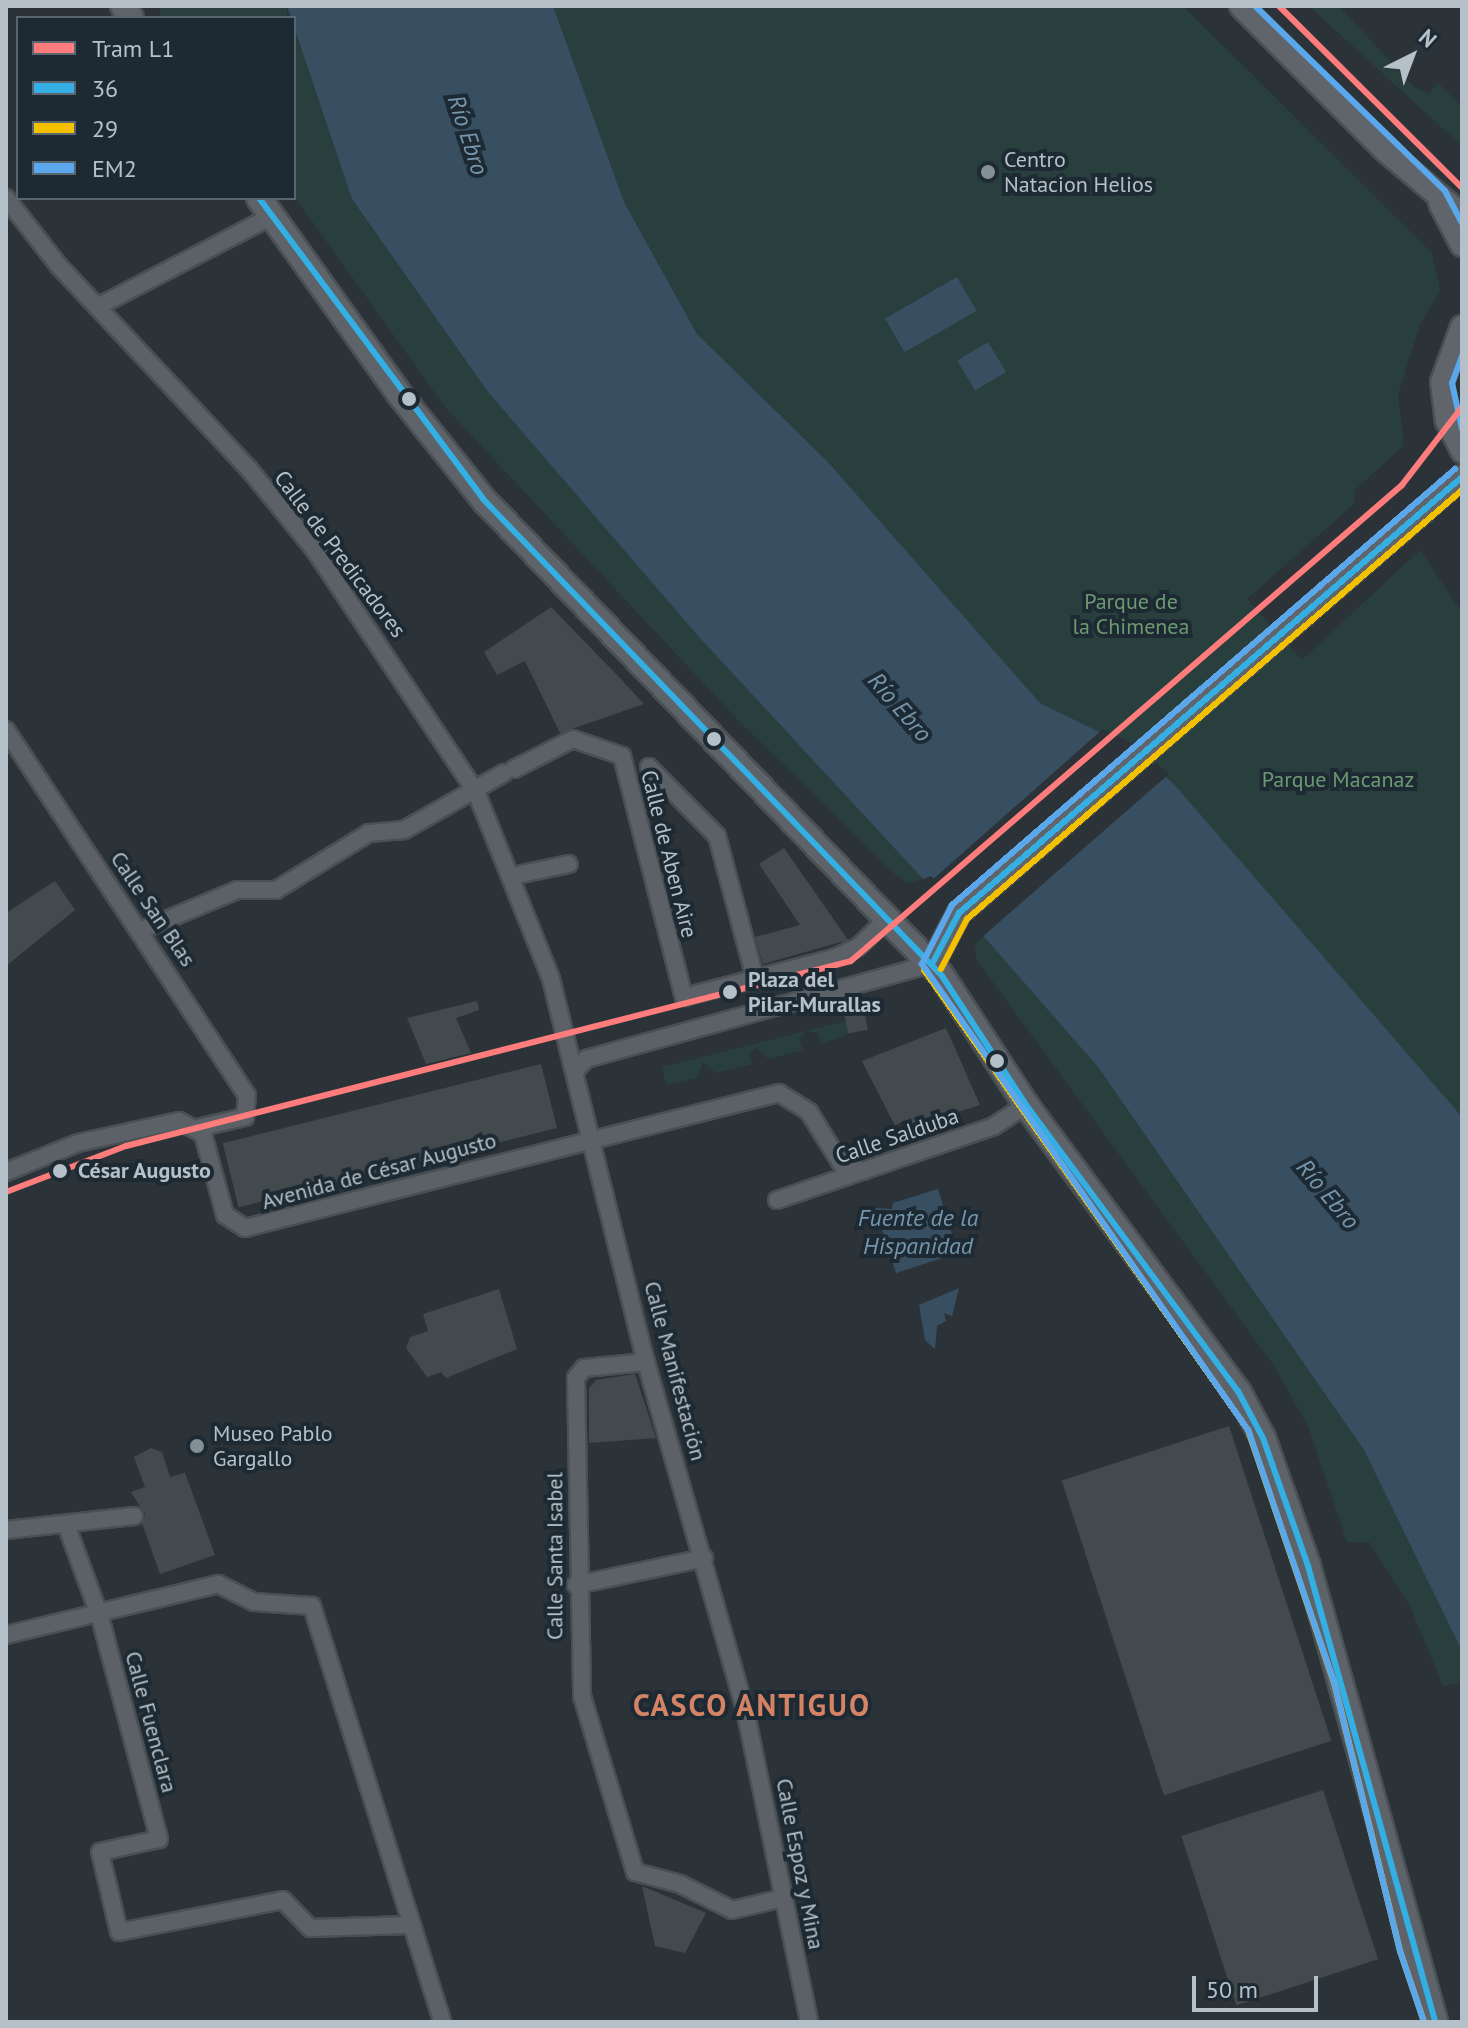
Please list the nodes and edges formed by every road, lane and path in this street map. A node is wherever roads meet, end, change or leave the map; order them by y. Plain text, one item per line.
1 (1241, 6) edge
2 (6, 198) edge
3 (1438, 198) junction
4 (266, 207) edge
5 (1462, 215) edge
6 (1462, 245) edge
7 (97, 307) junction
8 (1462, 327) edge
9 (1462, 451) edge
10 (1462, 477) edge
11 (6, 730) edge
12 (649, 767) dead end
13 (476, 792) junction
14 (569, 864) dead end
15 (512, 876) junction
16 (887, 919) junction
17 (142, 930) junction
18 (932, 964) junction
19 (755, 978) junction
20 (564, 1038) joint
21 (574, 1072) junction
22 (1026, 1105) junction
23 (197, 1128) junction
24 (591, 1138) junction
25 (863, 1171) junction
26 (6, 1172) edge
27 (777, 1200) dead end
28 (646, 1362) junction
29 (134, 1516) dead end
30 (66, 1524) junction
31 (6, 1530) edge
32 (704, 1558) junction
33 (576, 1585) junction
34 (100, 1617) junction
35 (6, 1635) edge
36 (746, 1714) joint
37 (784, 1898) junction
38 (410, 1925) junction
39 (442, 2022) edge
40 (809, 2022) edge
41 (1435, 2022) edge

1 - 3 main road
2 - 7 street, Calle de Predicadores
3 - 5 main road
3 - 6 main road
4 - 7 street
4 - 16 main road
7 - 13 street, Calle de Predicadores
8 - 9 main road
10 - 18 main road
11 - 17 street, Calle San Blas
12 - 19 street
13 - 15 street, Calle de Predicadores
13 - 17 street, Calle de Aben Aire
13 - 19 street, Calle de Aben Aire
14 - 15 street
15 - 20 street, Calle de Predicadores
16 - 18 main road
16 - 19 street
17 - 23 street, Calle San Blas
18 - 21 street
18 - 22 main road
20 - 21 street, Calle Manifestación
21 - 24 street, Calle Manifestación
22 - 25 street, Calle Salduba
22 - 41 main road
23 - 24 street, Avenida de César Augusto
23 - 26 street
24 - 25 street
24 - 28 street, Calle Manifestación
25 - 27 street, Calle Salduba
28 - 32 street, Calle Manifestación
28 - 33 street, Calle Santa Isabel
29 - 30 street
30 - 31 street
30 - 34 street, Calle Fuenclara
32 - 33 street
32 - 36 street, Calle Manifestación
33 - 37 street, Calle Santa Isabel
34 - 35 street
34 - 38 street
34 - 38 street, Calle Fuenclara
36 - 37 street, Calle Espoz y Mina
37 - 40 street, Calle Espoz y Mina
38 - 39 street

